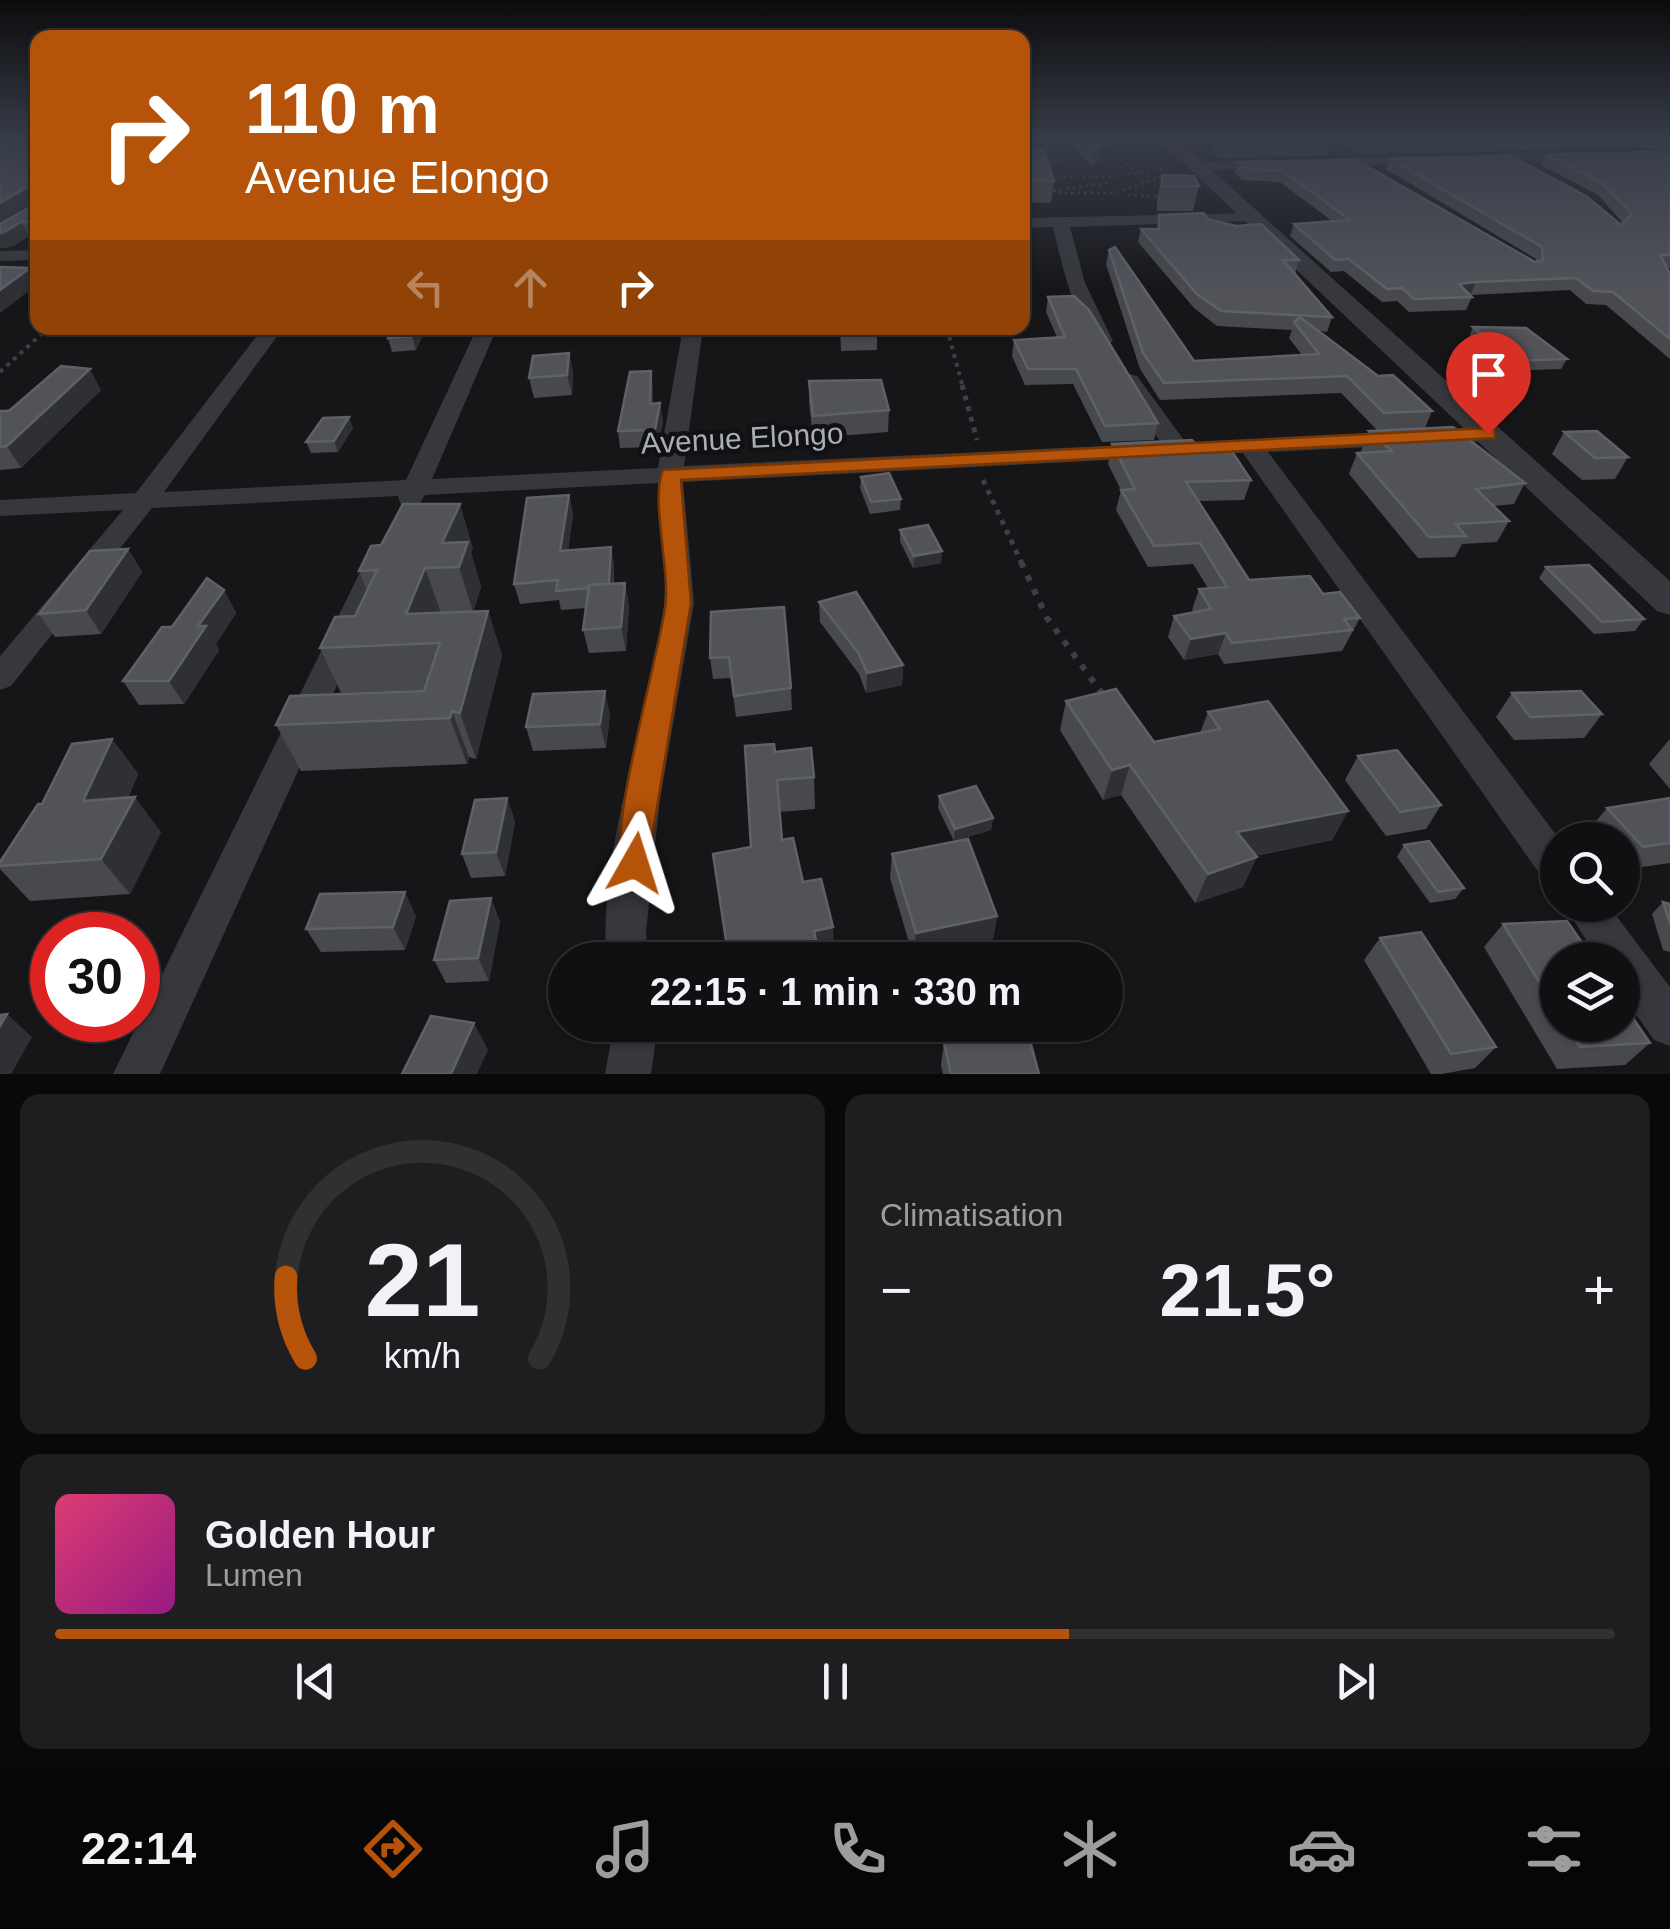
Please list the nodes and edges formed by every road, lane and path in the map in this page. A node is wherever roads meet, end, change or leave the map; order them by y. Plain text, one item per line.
1 (1059, 190) edge
2 (1098, 190) edge
3 (1115, 190) edge
4 (1140, 190) edge
5 (1223, 190) joint
6 (1037, 192) edge
7 (1046, 192) junction
8 (1119, 194) junction
9 (1099, 195) junction
10 (1252, 216) junction
11 (1060, 222) junction
12 (1030, 224) edge
13 (30, 255) edge
14 (0, 256) edge
15 (40, 335) edge
16 (268, 335) edge
17 (484, 335) edge
18 (692, 335) edge
19 (949, 335) edge
20 (0, 372) edge
21 (1488, 434) junction
22 (1250, 446) junction
23 (1178, 449) junction
24 (982, 459) junction
25 (670, 474) junction
26 (416, 487) junction
27 (144, 501) junction
28 (0, 508) edge
29 (1670, 602) edge
30 (0, 678) edge
31 (1110, 704) edge
32 (1540, 843) edge
33 (1596, 922) edge
34 (625, 942) edge
35 (1670, 1024) edge
36 (633, 1042) edge
37 (136, 1074) edge
38 (628, 1074) edge

1 - 7 path
2 - 9 path
3 - 8 path
4 - 8 path
5 - 8 path
5 - 10 street
6 - 7 path
7 - 9 path
8 - 9 path
10 - 11 street
10 - 21 street
11 - 12 street
11 - 23 street
13 - 14 street
15 - 20 path
16 - 27 street
17 - 26 street
18 - 25 street
19 - 24 path
21 - 22 street, Avenue Elongo
21 - 29 street
22 - 23 street, Avenue Elongo
22 - 32 street
23 - 24 street, Avenue Elongo
24 - 25 street, Avenue Elongo
24 - 31 path
25 - 26 street, Avenue Elongo
25 - 34 street
26 - 27 street, Avenue Elongo
26 - 37 street
27 - 28 street, Avenue Elongo
27 - 30 street
33 - 35 street
36 - 38 street

